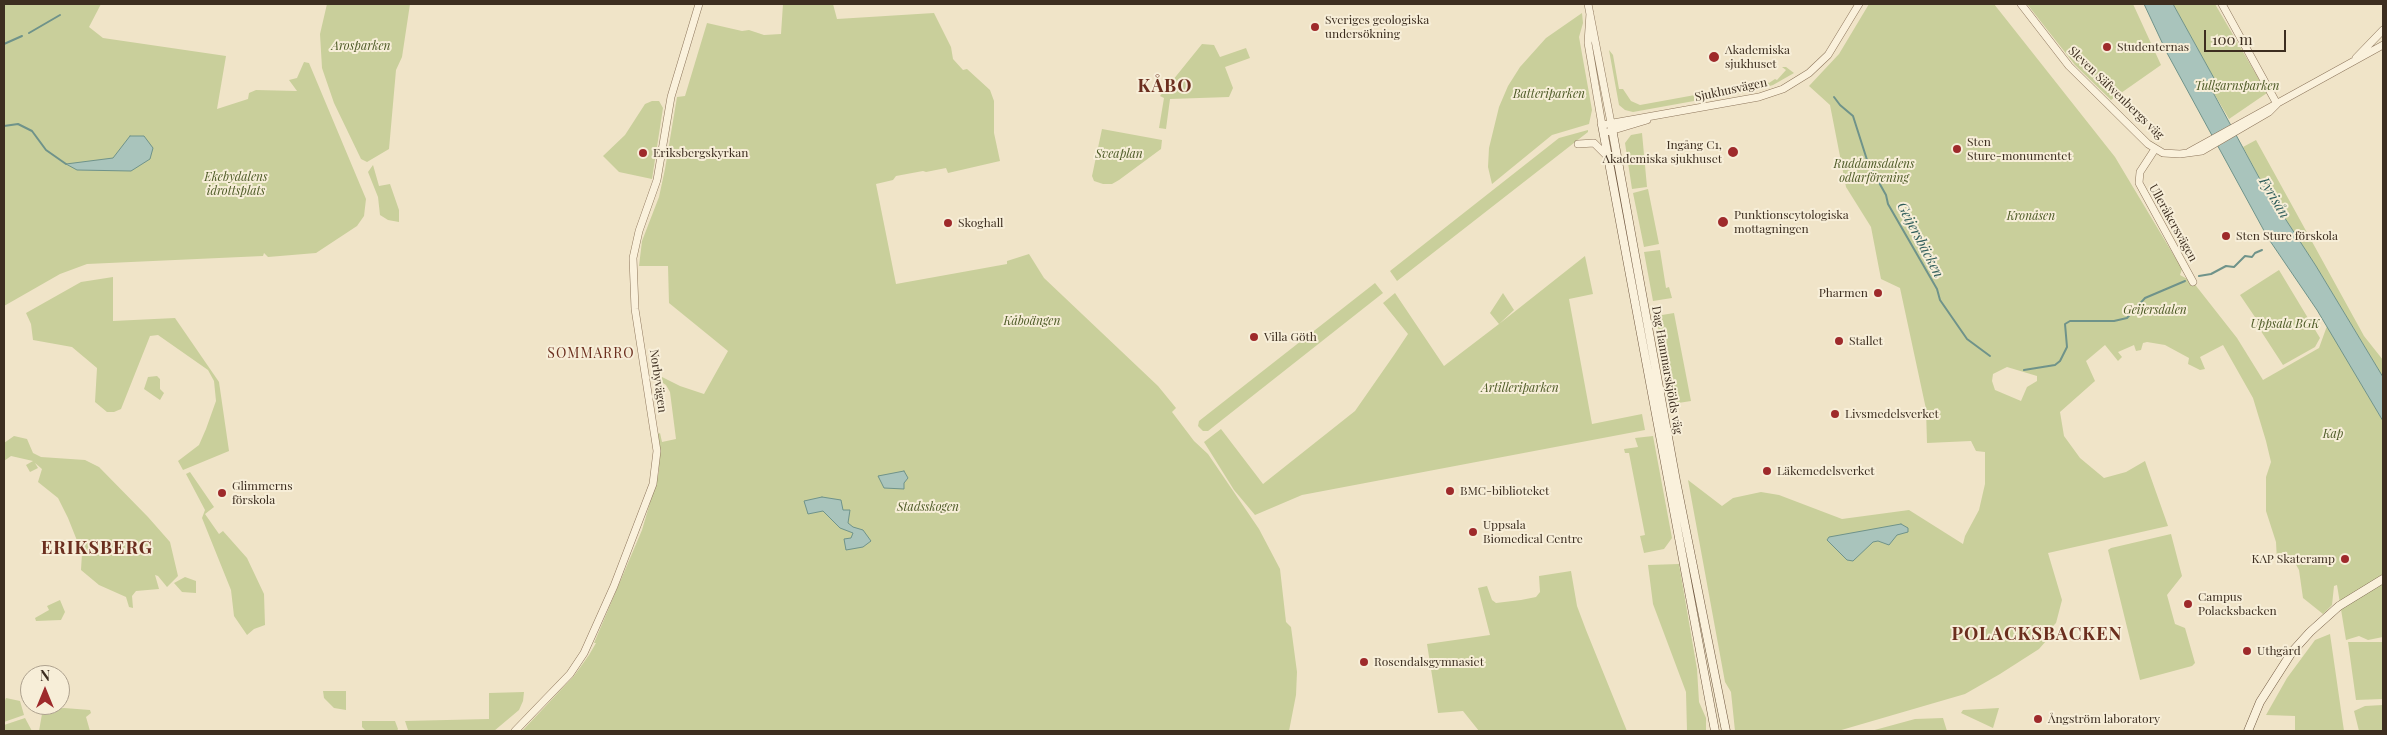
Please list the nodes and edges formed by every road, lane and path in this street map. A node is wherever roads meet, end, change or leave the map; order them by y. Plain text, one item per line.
1 (699, 4) edge
2 (1588, 4) edge
3 (1859, 4) edge
4 (2021, 4) edge
5 (2222, 4) edge
6 (1590, 13) junction
7 (2383, 30) edge
8 (2383, 45) edge
9 (2355, 59) junction
10 (2276, 104) junction
11 (1611, 126) junction
12 (1602, 129) junction
13 (1578, 144) dead end
14 (2155, 149) junction
15 (1608, 157) junction
16 (2193, 282) dead end
17 (2383, 579) edge
18 (515, 731) edge
19 (1715, 731) edge
20 (1726, 731) edge
21 (2248, 731) edge

1 - 18 street, Norbyvägen
2 - 6 street, Dag Hammarskjölds väg
3 - 11 street, Sjukhusvägen
4 - 14 street, Sleven Säfwenbergs väg
5 - 10 street
6 - 11 street, Dag Hammarskjölds väg
6 - 12 street, Dag Hammarskjölds väg
7 - 9 street
8 - 9 street
9 - 10 street, Sleven Säfwenbergs väg
10 - 14 street, Sleven Säfwenbergs väg
11 - 12 street, Sjukhusvägen
11 - 20 main road, Dag Hammarskjölds väg
12 - 15 main road, Dag Hammarskjölds väg
13 - 15 street
14 - 16 street, Ulleråkersvägen
15 - 19 main road, Dag Hammarskjölds väg
17 - 21 main road

